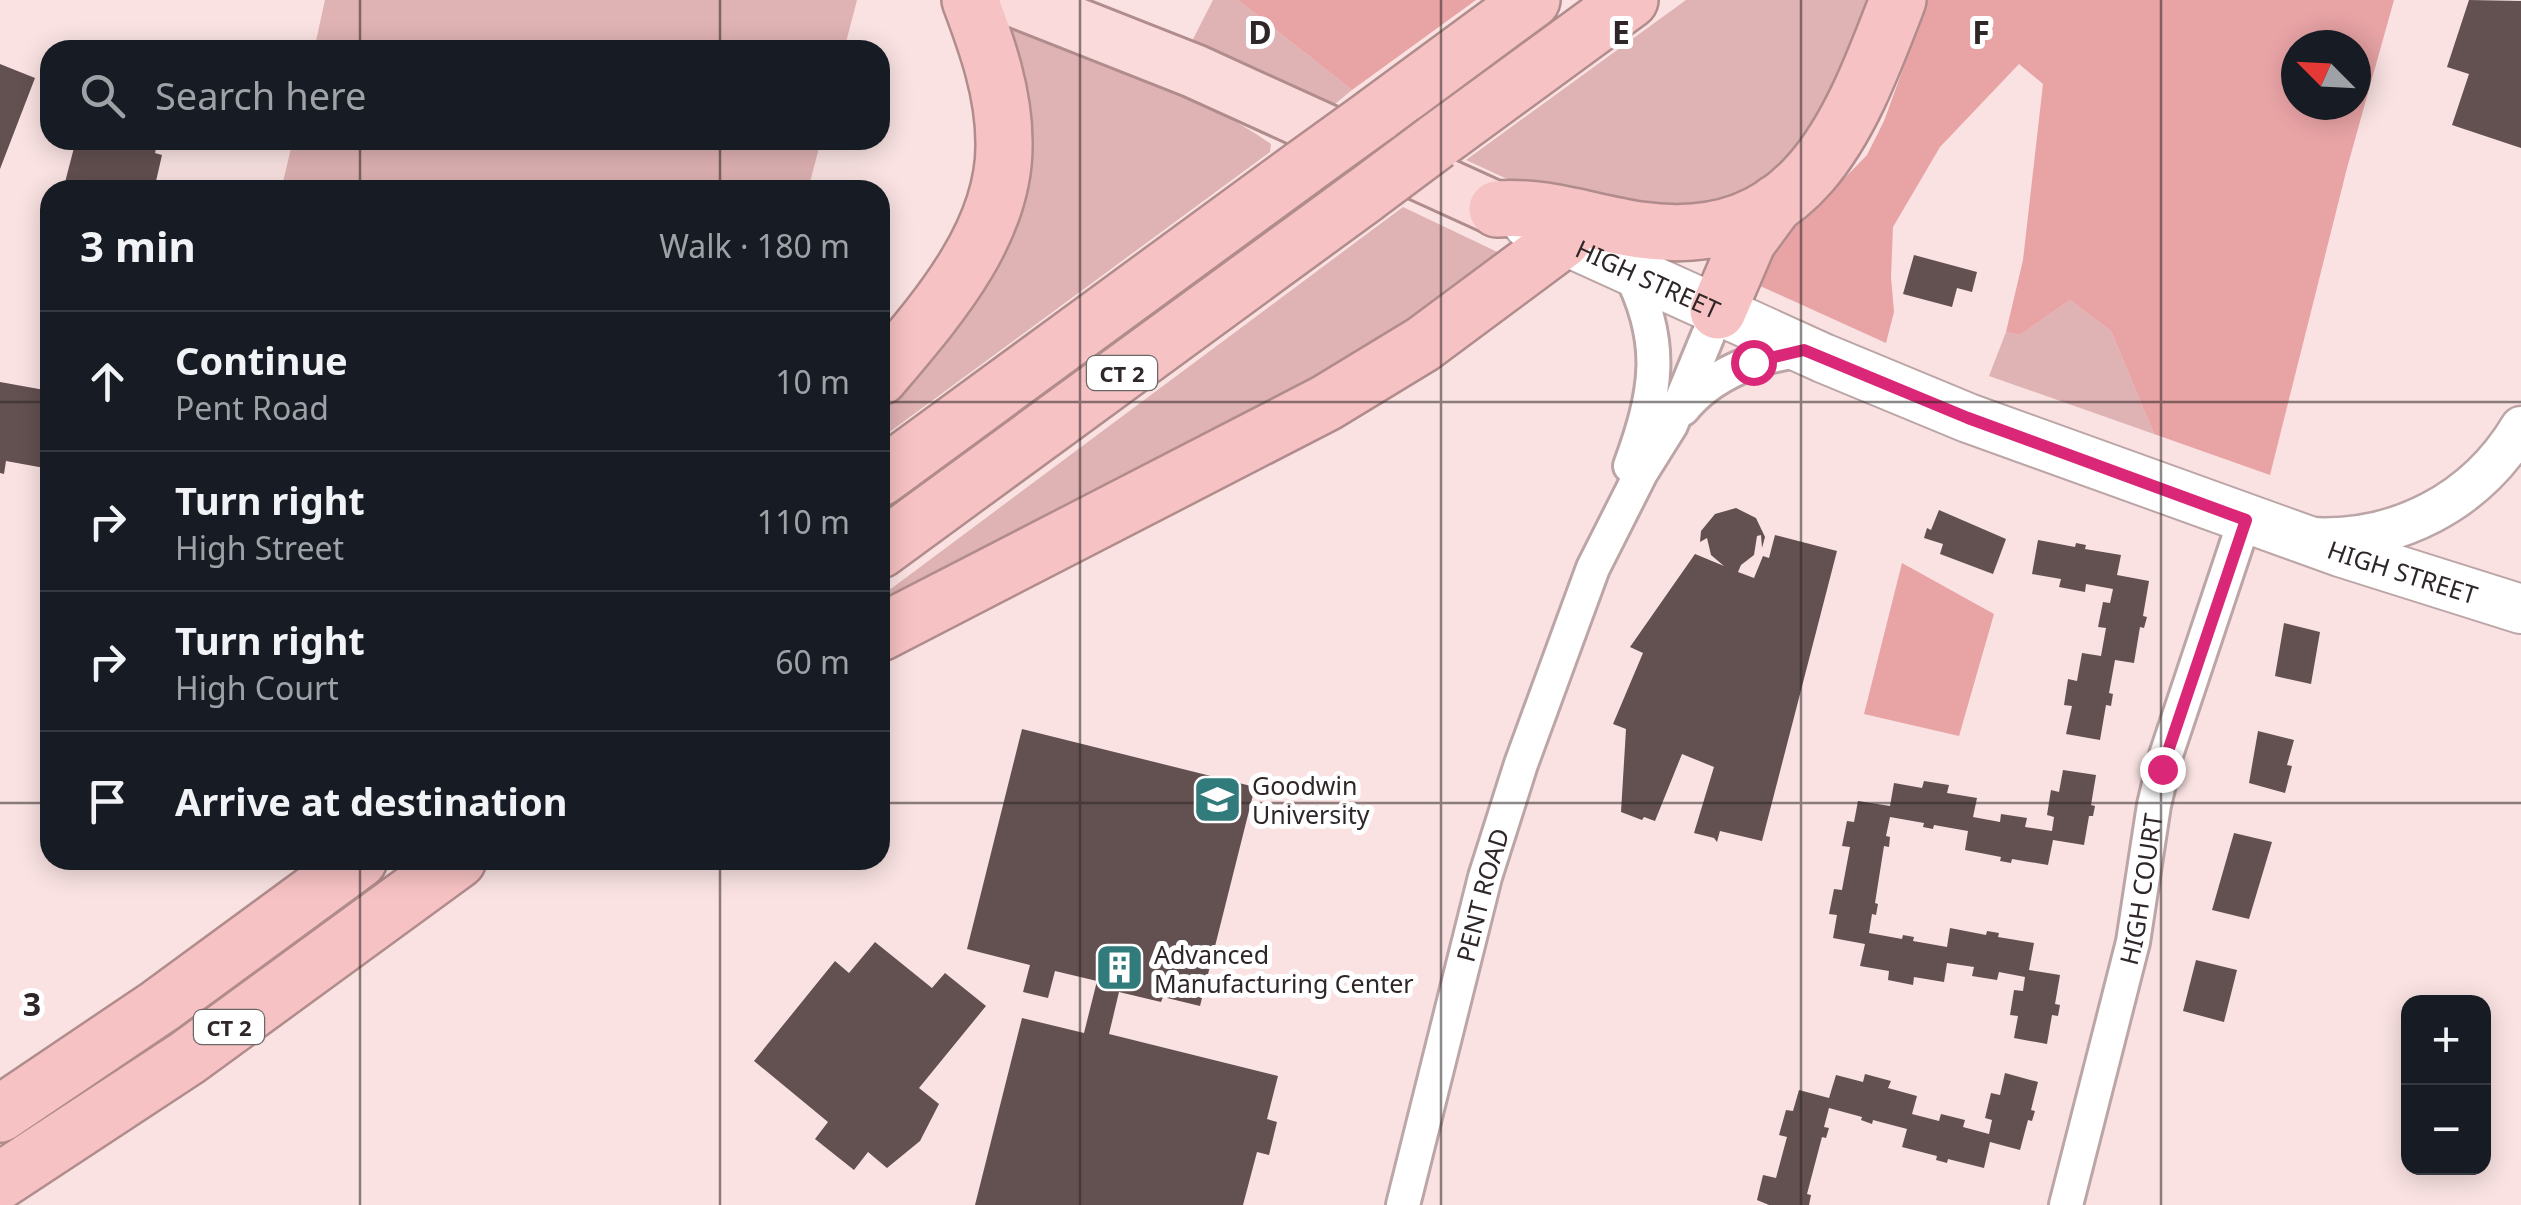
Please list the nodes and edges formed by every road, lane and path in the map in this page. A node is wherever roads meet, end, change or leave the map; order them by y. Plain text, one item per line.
1 (970, 0) edge
2 (1014, 0) edge
3 (1532, 0) edge
4 (1630, 0) edge
5 (1898, 0) edge
6 (1776, 204) junction
7 (1497, 209) junction
8 (1564, 240) junction
9 (1628, 269) junction
10 (1718, 311) junction
11 (1804, 350) junction
12 (890, 364) edge
13 (1671, 424) junction
14 (2521, 427) edge
15 (890, 471) edge
16 (2246, 520) junction
17 (2291, 536) junction
18 (890, 543) edge
19 (1584, 591) junction
20 (2521, 609) edge
21 (890, 628) edge
22 (345, 870) edge
23 (445, 870) edge
24 (0, 1114) edge
25 (0, 1181) edge
26 (1404, 1205) edge
27 (2066, 1205) edge

1 - 12 highway
2 - 7 main road, HIGH STREET
3 - 15 highway, CT 2, bridge
4 - 18 highway, CT 2, bridge
5 - 6 highway
6 - 7 highway
6 - 10 highway
7 - 8 main road, HIGH STREET
8 - 9 main road, HIGH STREET
8 - 21 highway
9 - 10 main road, HIGH STREET
9 - 19 street, PENT ROAD
10 - 11 main road, HIGH STREET
10 - 13 street, PENT ROAD
11 - 13 street, PENT ROAD
11 - 16 main road, HIGH STREET
13 - 19 street, PENT ROAD
14 - 17 street
16 - 17 main road, HIGH STREET
16 - 27 street, HIGH COURT
17 - 20 main road, HIGH STREET
19 - 26 street, PENT ROAD
22 - 24 highway, CT 2
23 - 25 highway, CT 2

